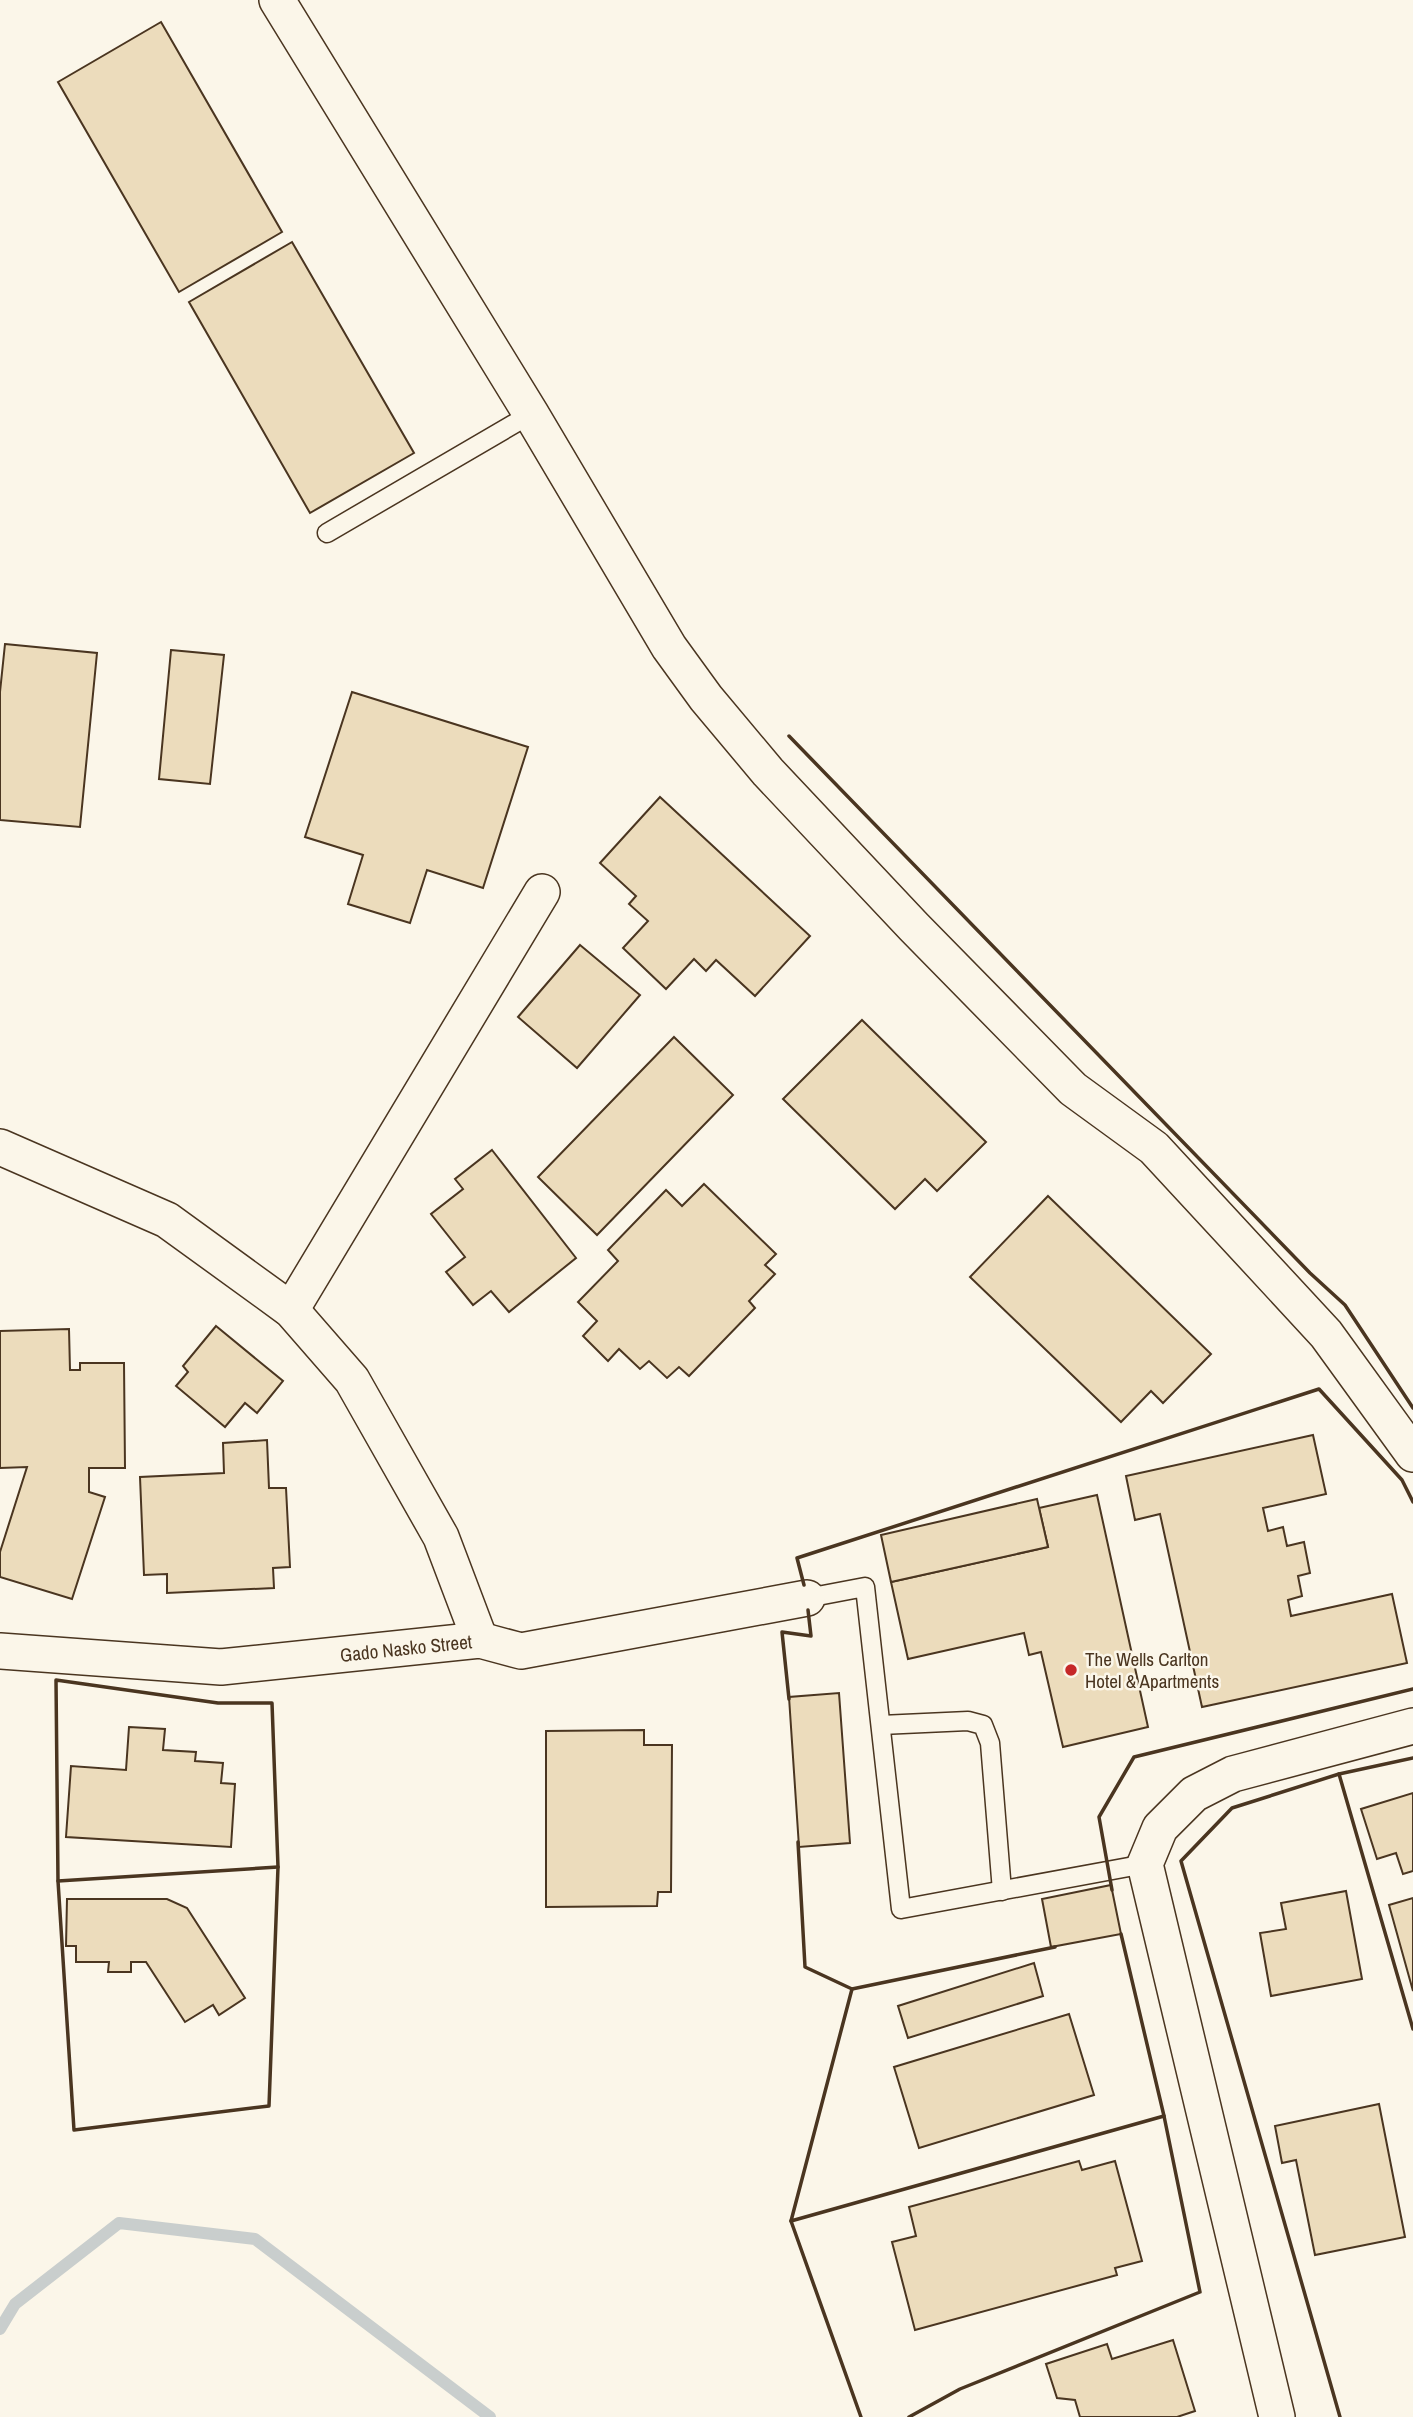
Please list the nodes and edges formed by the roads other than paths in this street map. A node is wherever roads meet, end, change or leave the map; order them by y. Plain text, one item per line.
1 (277, 0) edge
2 (531, 414) junction
3 (327, 533) dead end
4 (542, 892) dead end
5 (0, 1147) edge
6 (291, 1310) junction
7 (1413, 1454) edge
8 (807, 1598) joint
9 (480, 1640) junction
10 (0, 1651) edge
11 (881, 1725) junction
12 (1413, 1726) edge
13 (1145, 1864) junction
14 (1003, 1891) junction
15 (1277, 2417) edge

1 - 2 street
2 - 3 lane
2 - 7 street
4 - 6 street
5 - 6 street
6 - 9 street
8 - 9 street, Gado Nasko Street
8 - 11 lane
9 - 10 street, Gado Nasko Street
11 - 14 lane
11 - 14 lane
12 - 13 street
13 - 14 lane
13 - 15 street

